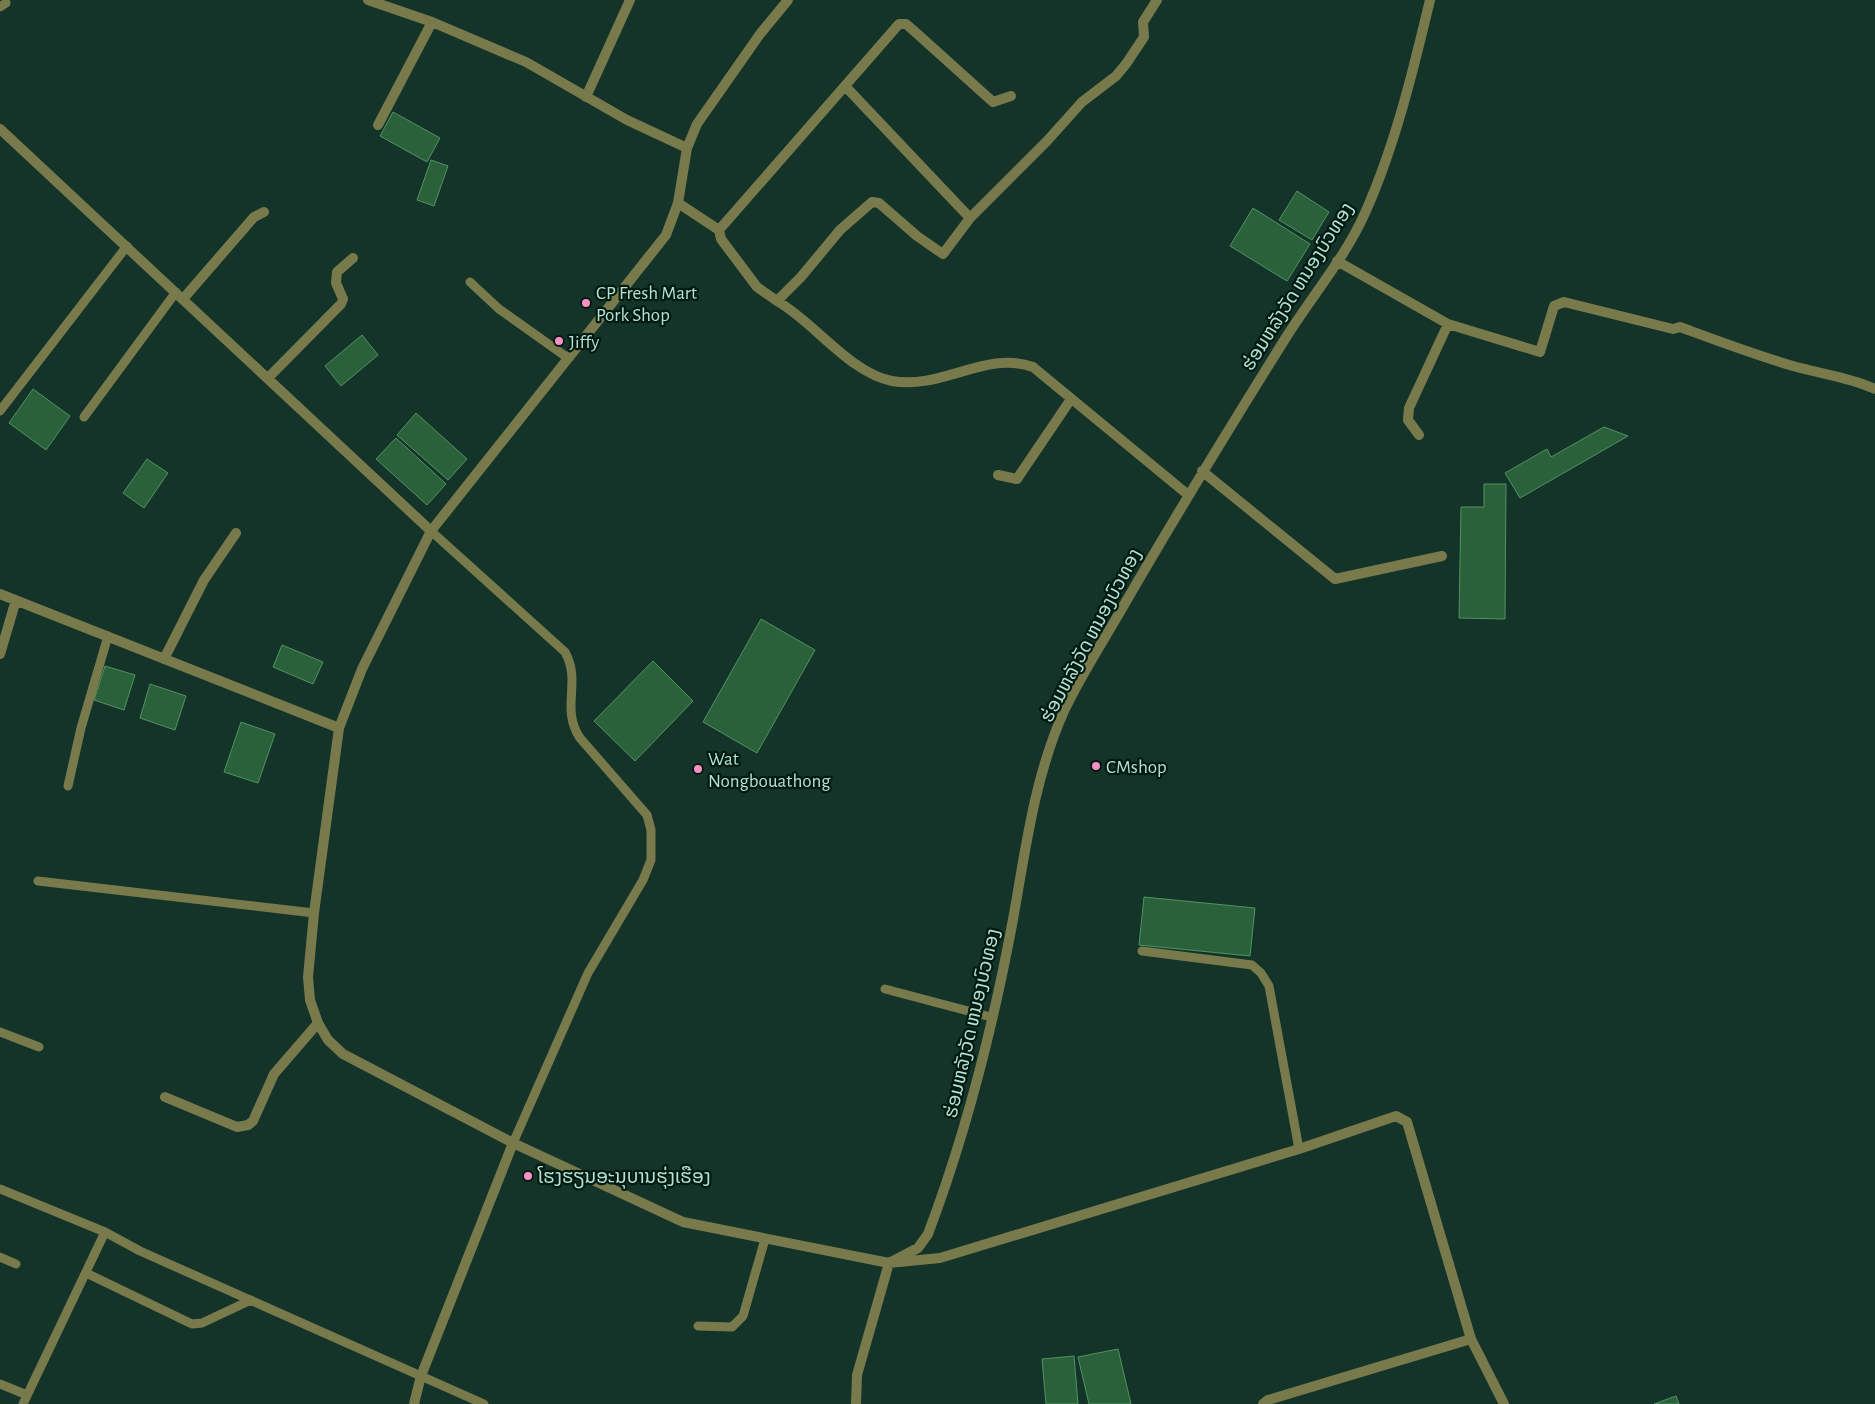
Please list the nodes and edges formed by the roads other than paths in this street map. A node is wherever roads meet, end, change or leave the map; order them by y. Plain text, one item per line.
1 (368, 0) edge
2 (630, 0) edge
3 (788, 0) edge
4 (1157, 0) edge
5 (1430, 0) edge
6 (432, 22) junction
7 (845, 86) junction
8 (1012, 96) dead end
9 (586, 97) junction
10 (378, 125) dead end
11 (0, 129) edge
12 (687, 148) junction
13 (678, 203) junction
14 (264, 212) dead end
15 (970, 218) junction
16 (719, 230) junction
17 (128, 246) junction
18 (353, 258) dead end
19 (1337, 261) junction
20 (470, 282) dead end
21 (180, 296) junction
22 (777, 301) junction
23 (1448, 324) junction
24 (568, 358) junction
25 (268, 378) junction
26 (1875, 389) edge
27 (1072, 399) junction
28 (0, 411) edge
29 (84, 416) dead end
30 (1419, 435) dead end
31 (1202, 472) junction
32 (998, 475) dead end
33 (1187, 494) junction
34 (431, 531) junction
35 (236, 533) dead end
36 (1442, 556) dead end
37 (0, 594) edge
38 (16, 600) junction
39 (108, 636) junction
40 (0, 654) edge
41 (164, 659) junction
42 (340, 728) junction
43 (68, 786) dead end
44 (38, 882) dead end
45 (314, 913) junction
46 (1142, 951) dead end
47 (885, 989) dead end
48 (991, 1017) junction
49 (318, 1023) junction
50 (0, 1032) edge
51 (39, 1047) dead end
52 (165, 1097) dead end
53 (513, 1143) junction
54 (1299, 1149) junction
55 (0, 1189) edge
56 (105, 1232) junction
57 (765, 1239) junction
58 (0, 1257) edge
59 (889, 1263) junction
60 (16, 1264) dead end
61 (86, 1273) junction
62 (251, 1300) junction
63 (698, 1326) dead end
64 (1470, 1339) junction
65 (421, 1376) junction
66 (0, 1384) edge
67 (25, 1400) edge
68 (414, 1404) edge
69 (484, 1404) edge
70 (856, 1404) edge
71 (1263, 1404) edge
72 (1504, 1404) edge

1 - 6 street
2 - 9 street
3 - 12 street
4 - 15 street
5 - 19 street, ຮ່ອມຫລັງວັດ ຫນອງບົວທອງ
6 - 9 street
6 - 10 street
7 - 8 street
7 - 15 street
7 - 16 street
9 - 12 street
11 - 17 street
12 - 13 street
13 - 16 street
13 - 24 street
14 - 21 street
15 - 22 street
16 - 22 street
17 - 21 street
17 - 28 lane
18 - 25 street
19 - 23 street
19 - 31 street, ຮ່ອມຫລັງວັດ ຫນອງບົວທອງ
20 - 24 lane
21 - 25 street
21 - 29 lane
22 - 27 street
23 - 26 street
23 - 30 street
24 - 34 street
25 - 34 street
27 - 32 street
27 - 33 street
31 - 33 street, ຮ່ອມຫລັງວັດ ຫນອງບົວທອງ
31 - 36 street
33 - 48 street, ຮ່ອມຫລັງວັດ ຫນອງບົວທອງ
34 - 42 street
34 - 53 lane
35 - 41 street
37 - 38 street
38 - 39 street
38 - 40 street
39 - 41 street
39 - 43 lane
41 - 42 street
42 - 45 street
44 - 45 lane
45 - 49 street
46 - 54 lane
47 - 48 lane
48 - 59 street, ຮ່ອມຫລັງວັດ ຫນອງບົວທອງ
49 - 52 street
49 - 53 street
50 - 51 lane
53 - 57 street
53 - 65 street
54 - 59 street
54 - 64 street
55 - 56 lane
56 - 61 lane
56 - 62 lane
57 - 59 street
57 - 63 lane
58 - 60 lane
59 - 70 street
61 - 62 lane
61 - 67 lane
62 - 65 lane
64 - 71 street
64 - 72 street
65 - 68 street
65 - 69 lane
66 - 67 lane

